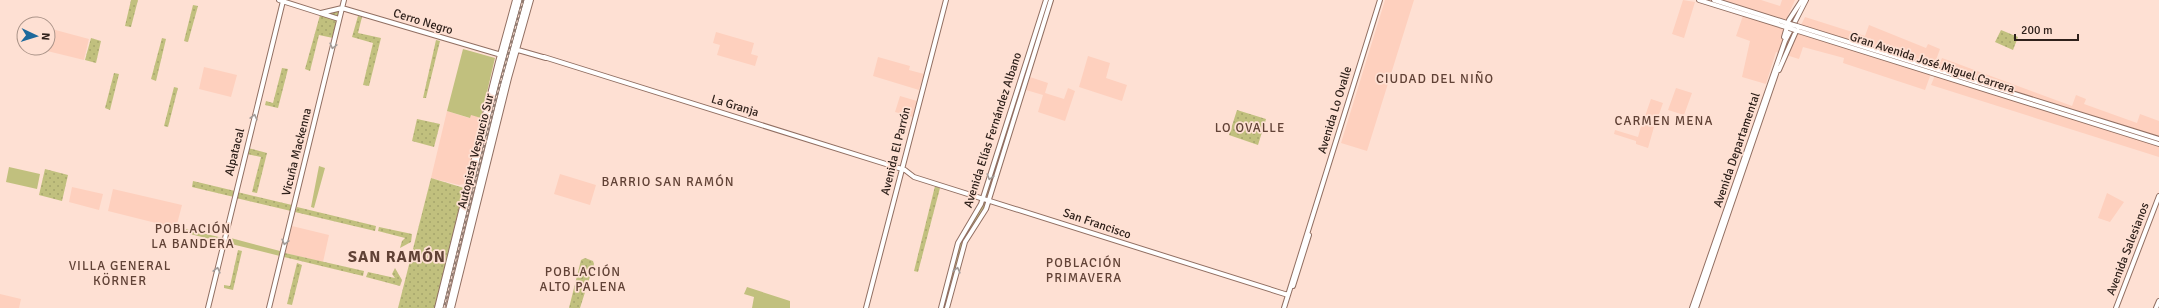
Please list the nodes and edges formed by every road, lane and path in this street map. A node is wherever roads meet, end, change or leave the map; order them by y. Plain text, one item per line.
1 (344, 0) edge
2 (515, 0) edge
3 (519, 0) edge
4 (527, 0) edge
5 (531, 0) edge
6 (946, 0) edge
7 (1046, 0) edge
8 (1051, 0) edge
9 (1380, 0) edge
10 (1699, 0) edge
11 (1714, 0) edge
12 (1802, 0) edge
13 (1807, 0) edge
14 (281, 1) edge
15 (342, 8) junction
16 (320, 13) junction
17 (339, 19) junction
18 (1789, 26) junction
19 (1796, 28) junction
20 (518, 50) dead end
21 (1032, 50) junction
22 (499, 54) junction
23 (1881, 55) junction
24 (1771, 86) junction
25 (1018, 98) junction
26 (2131, 131) junction
27 (2127, 134) junction
28 (2159, 139) edge
29 (2159, 144) edge
30 (902, 169) junction
31 (468, 196) junction
32 (2159, 196) edge
33 (984, 198) junction
34 (989, 200) junction
35 (458, 223) junction
36 (1713, 248) junction
37 (1716, 252) junction
38 (1288, 295) junction
39 (2159, 301) edge
40 (208, 308) edge
41 (269, 308) edge
42 (437, 308) edge
43 (440, 308) edge
44 (449, 308) edge
45 (452, 308) edge
46 (866, 308) edge
47 (941, 308) edge
48 (947, 308) edge
49 (1284, 308) edge
50 (1692, 308) edge
51 (1696, 308) edge
52 (2116, 308) edge
53 (2156, 308) edge

1 - 15 main road, Vicuña Mackenna
2 - 22 main road
3 - 31 highway, Autopista Vespucio Sur
4 - 44 highway, Autopista Vespucio Sur
5 - 45 main road
6 - 30 main road, Avenida El Parrón
7 - 21 main road, Avenida Elías Fernández Albano
8 - 21 main road, Avenida Elías Fernández Albano
9 - 38 main road, Avenida Lo Ovalle
10 - 18 main road, Gran Avenida José Miguel Carrera
11 - 18 main road, Gran Avenida José Miguel Carrera
12 - 18 main road
13 - 24 main road, Avenida Departamental
14 - 16 main road
40 -> 14 main road, Alpatacal
15 - 16 main road
15 - 17 main road, Vicuña Mackenna
15 - 22 main road, Cerro Negro
16 - 17 main road
17 -> 41 main road, Vicuña Mackenna
18 - 19 main road, Gran Avenida José Miguel Carrera, bridge
18 - 24 main road
19 - 23 main road, Gran Avenida José Miguel Carrera
19 - 24 main road
20 - 30 main road, La Granja
21 - 25 main road, Avenida Elías Fernández Albano
22 - 35 main road
23 - 26 main road, Gran Avenida José Miguel Carrera
23 - 27 main road, Gran Avenida José Miguel Carrera
24 - 36 main road, Avenida Departamental
24 - 37 main road, Avenida Departamental
25 -> 33 main road, Avenida Elías Fernández Albano
25 - 34 main road, Avenida Elías Fernández Albano
26 - 27 main road
26 - 28 main road, Gran Avenida José Miguel Carrera
27 - 29 main road, Gran Avenida José Miguel Carrera
30 - 33 main road, San Francisco
30 - 46 main road, Avenida El Parrón
31 - 35 highway
31 - 43 highway, Autopista Vespucio Sur
32 - 52 main road, Avenida Salesianos
33 - 34 main road, San Francisco
33 - 47 main road, Avenida Elías Fernández Albano
34 - 38 main road, San Francisco
48 -> 34 main road, Avenida Elías Fernández Albano
35 - 42 main road
36 - 37 main road
36 - 50 main road, Avenida Departamental
37 - 51 main road, Avenida Departamental
38 - 49 main road, Avenida Lo Ovalle
39 - 53 main road

